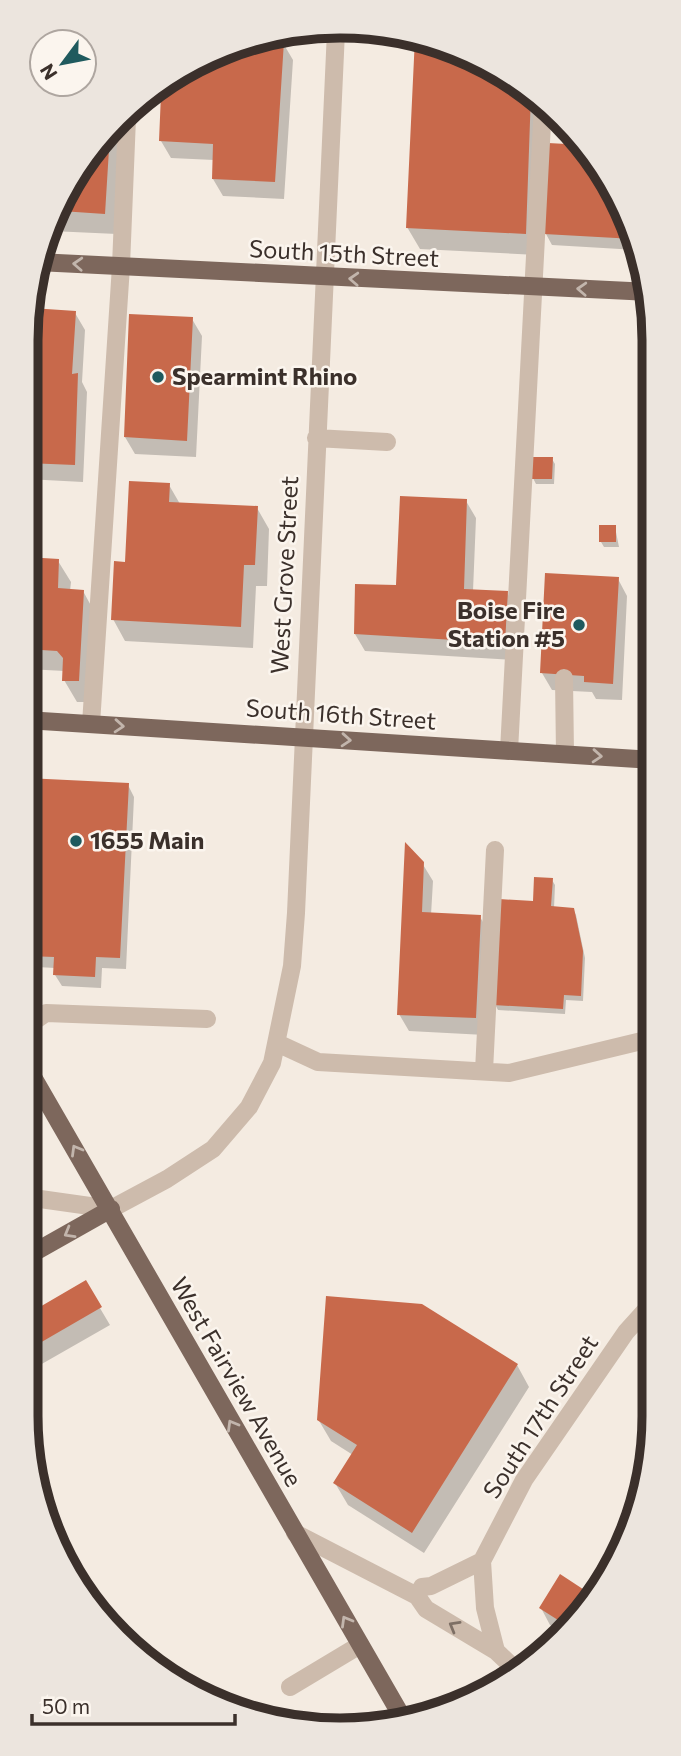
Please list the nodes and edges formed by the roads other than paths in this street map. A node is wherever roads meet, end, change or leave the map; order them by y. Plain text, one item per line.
1 (336, 38) edge
2 (542, 115) edge
3 (127, 127) edge
4 (49, 262) edge
5 (121, 266) junction
6 (324, 278) junction
7 (533, 287) junction
8 (639, 292) edge
9 (316, 438) junction
10 (387, 442) dead end
11 (564, 678) dead end
12 (38, 721) edge
13 (91, 724) junction
14 (302, 737) junction
15 (509, 751) junction
16 (565, 754) junction
17 (642, 759) edge
18 (495, 850) dead end
19 (207, 1018) dead end
20 (38, 1019) edge
21 (642, 1041) edge
22 (277, 1043) junction
23 (484, 1071) junction
24 (38, 1085) edge
25 (38, 1199) edge
26 (111, 1209) junction
27 (38, 1250) edge
28 (642, 1314) edge
29 (295, 1533) junction
30 (482, 1561) junction
31 (417, 1596) junction
32 (360, 1646) junction
33 (496, 1651) junction
34 (511, 1665) edge
35 (290, 1687) dead end
36 (399, 1712) edge

1 - 6 street, West Grove Street
2 - 7 street
3 - 5 street
5 -> 4 main road, South 15th Street
5 - 6 main road, South 15th Street
5 - 13 street
7 -> 6 main road, South 15th Street
6 - 9 street, West Grove Street
8 -> 7 main road, South 15th Street
7 - 15 street
9 - 10 street
9 - 14 street, West Grove Street
11 - 16 street
12 - 13 main road, South 16th Street
13 -> 14 main road, South 16th Street
14 -> 15 main road, South 16th Street
14 - 22 street, West Grove Street
15 - 16 main road, South 16th Street
16 -> 17 main road, South 16th Street
18 - 23 street
19 - 20 street
21 - 23 street
22 - 23 street
22 - 26 street, West Grove Street
26 -> 24 main road, West Fairview Avenue
25 - 26 street
26 -> 27 main road
29 -> 26 main road, West Fairview Avenue
28 - 30 street, South 17th Street
29 - 31 street
32 -> 29 main road, West Fairview Avenue
30 - 31 street
30 - 33 street
33 -> 31 street
32 - 35 street
32 - 36 main road, West Fairview Avenue
33 - 34 street

